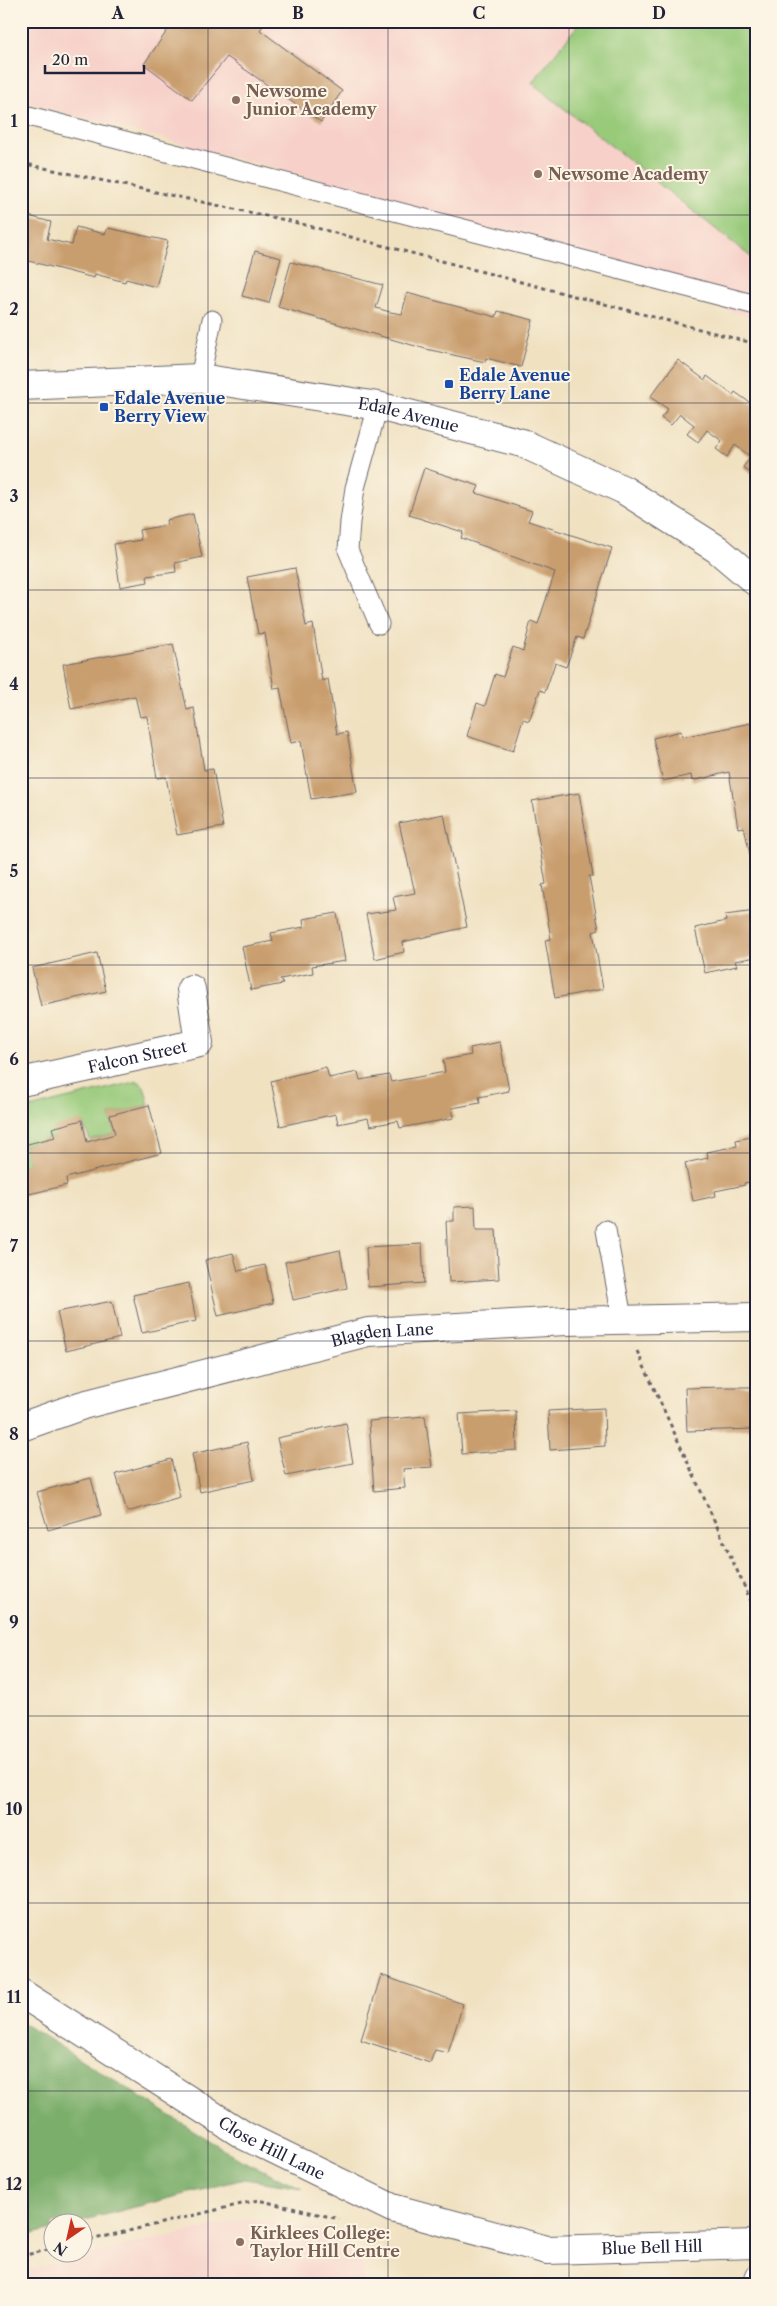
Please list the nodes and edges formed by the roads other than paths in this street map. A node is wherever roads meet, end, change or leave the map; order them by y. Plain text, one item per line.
1 (21, 114) edge
2 (756, 305) edge
3 (212, 320) dead end
4 (200, 378) junction
5 (21, 386) edge
6 (378, 406) junction
7 (756, 582) edge
8 (379, 624) dead end
9 (191, 989) dead end
10 (21, 1082) edge
11 (606, 1230) dead end
12 (756, 1317) edge
13 (622, 1318) junction
14 (21, 1427) edge
15 (21, 1993) edge
16 (756, 2244) edge
17 (547, 2250) joint
18 (756, 2274) edge
19 (752, 2285) edge

1 - 2 lane
3 - 4 lane
4 - 5 street, Edale Avenue
4 - 6 street, Edale Avenue
6 - 7 street, Edale Avenue
6 - 8 lane
9 - 10 street, Falcon Street
11 - 13 lane
12 - 13 street, Blagden Lane
13 - 14 street, Blagden Lane
15 - 17 street, Close Hill Lane
16 - 17 street, Blue Bell Hill
18 - 19 lane

